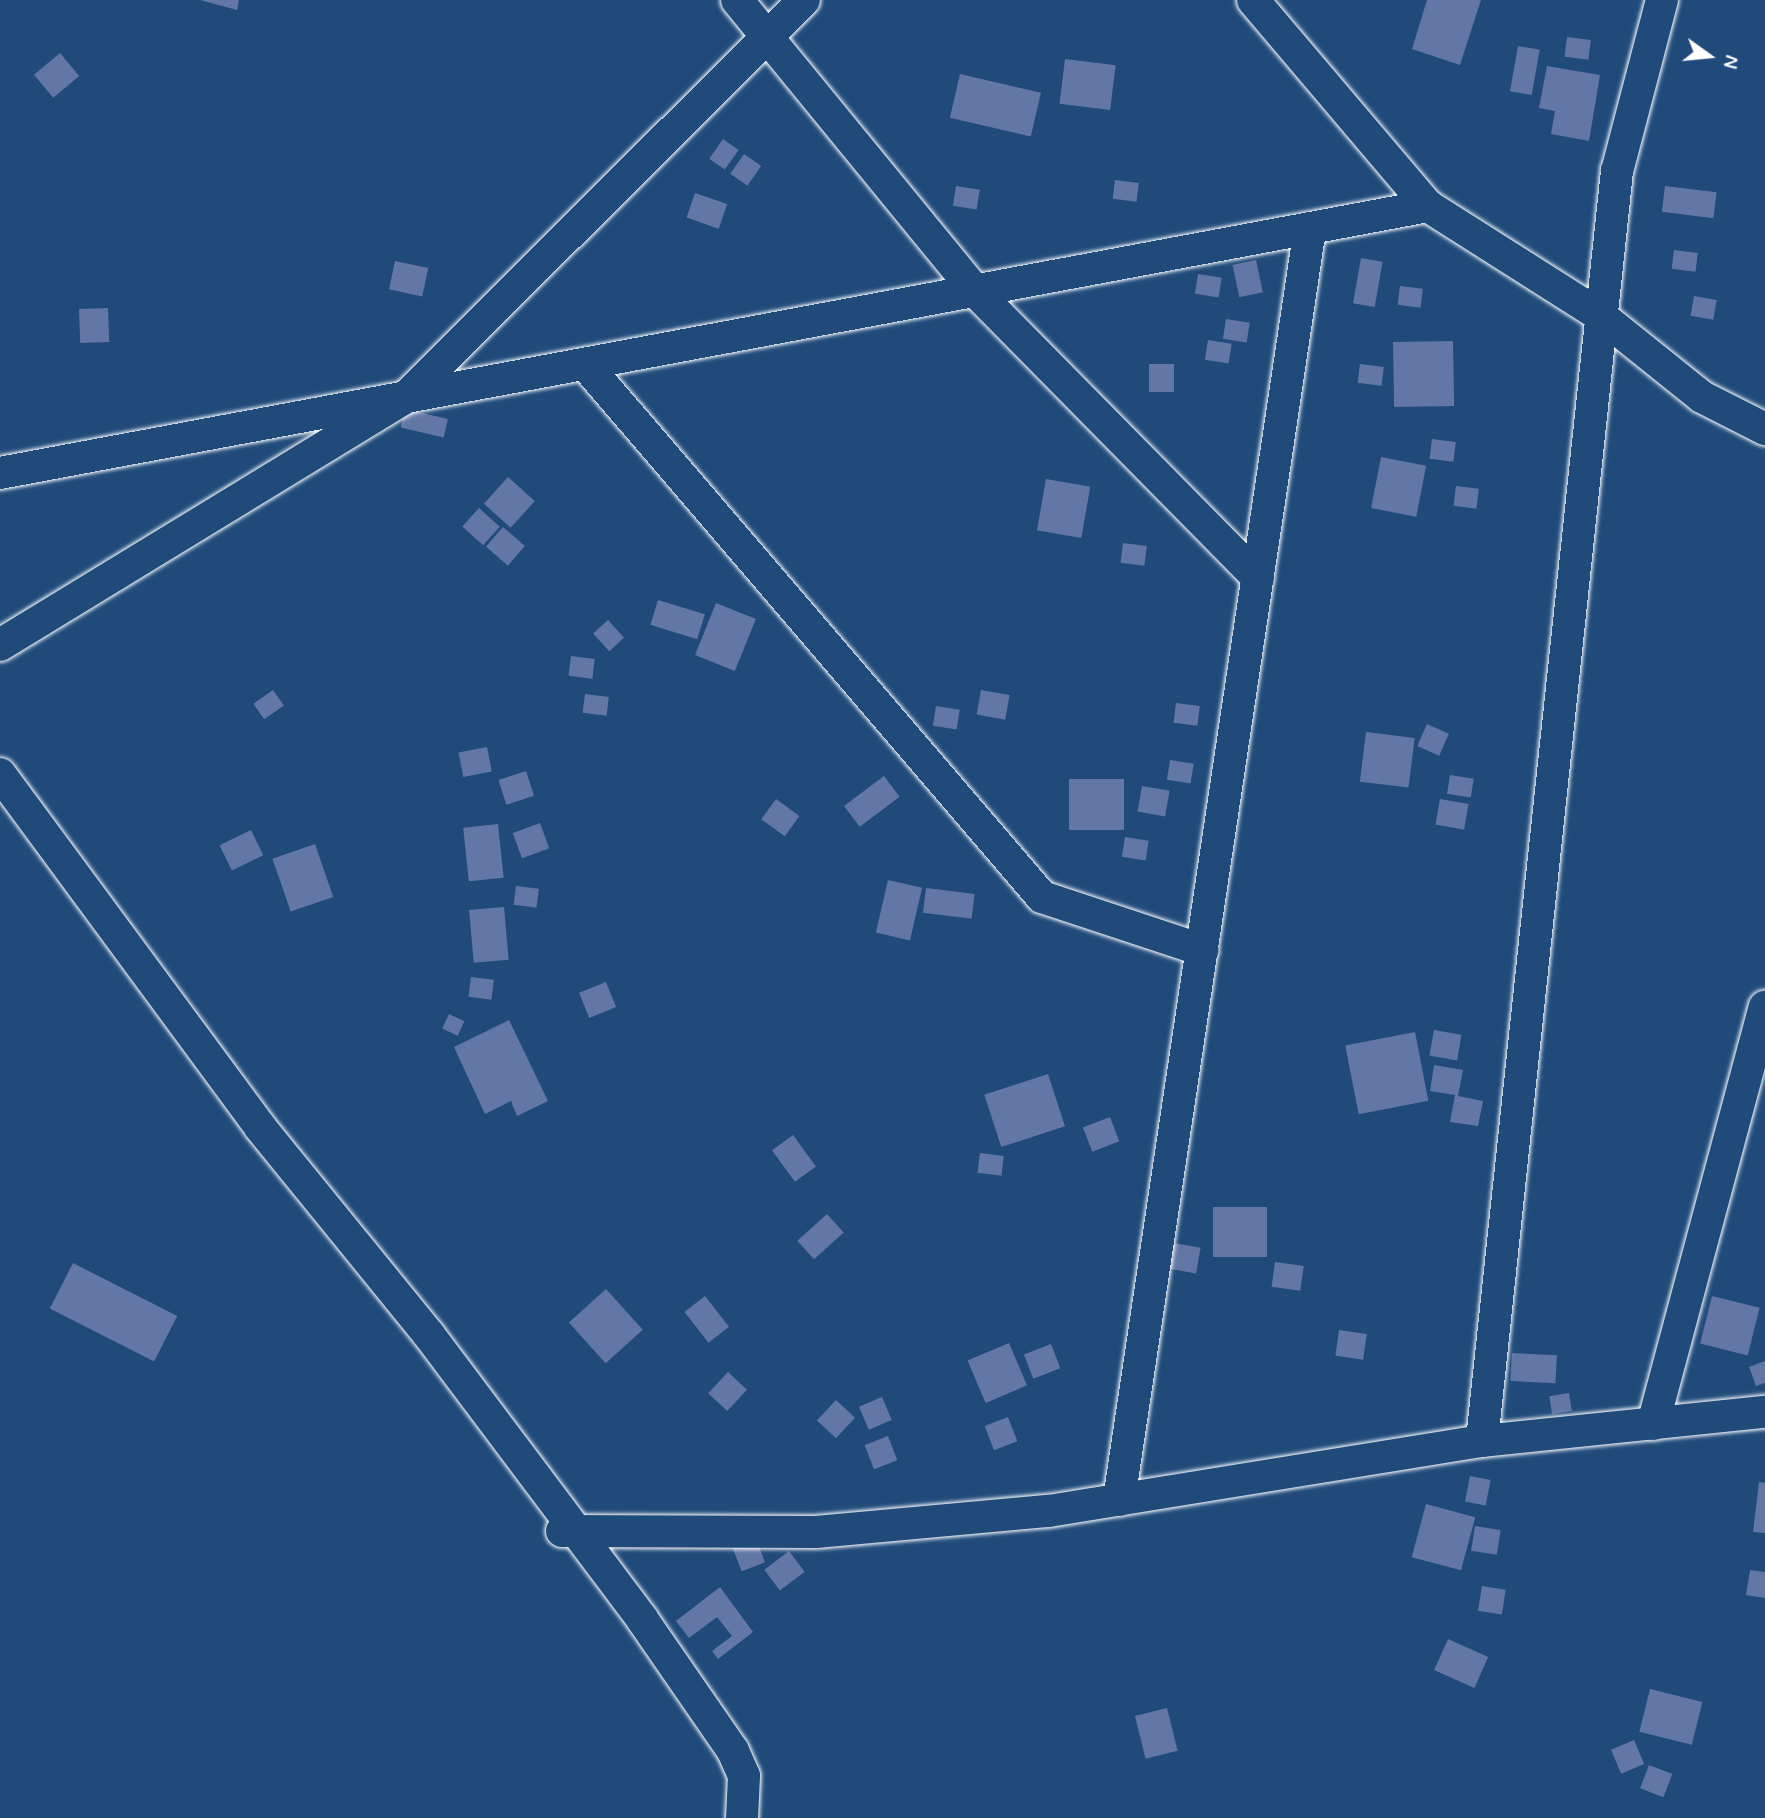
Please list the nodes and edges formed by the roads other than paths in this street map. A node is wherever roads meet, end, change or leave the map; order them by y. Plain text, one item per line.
1 (737, 0) edge
2 (804, 0) edge
3 (1253, 0) edge
4 (1662, 0) edge
5 (766, 38) junction
6 (1428, 206) junction
7 (1310, 228) junction
8 (975, 291) junction
9 (1601, 316) junction
10 (584, 364) junction
11 (406, 397) junction
12 (1765, 429) edge
13 (0, 472) edge
14 (1258, 578) junction
15 (0, 645) edge
16 (0, 774) edge
17 (1202, 950) junction
18 (1765, 1007) edge
19 (1765, 1412) edge
20 (1653, 1423) junction
21 (1482, 1441) junction
22 (1119, 1500) junction
23 (565, 1531) junction
24 (742, 1818) edge

1 - 5 street
2 - 5 street
3 - 6 street
4 - 9 street
5 - 8 street
5 - 11 street
6 - 7 street
6 - 9 street
7 - 8 street
7 - 14 street
8 - 10 street
8 - 14 street
9 - 12 street
9 - 21 street
10 - 11 street
10 - 17 street
11 - 13 street
11 - 15 street
14 - 17 street
16 - 23 street
17 - 22 street
18 - 20 street
19 - 20 street
20 - 21 street
21 - 22 street
22 - 23 street
23 - 24 street

